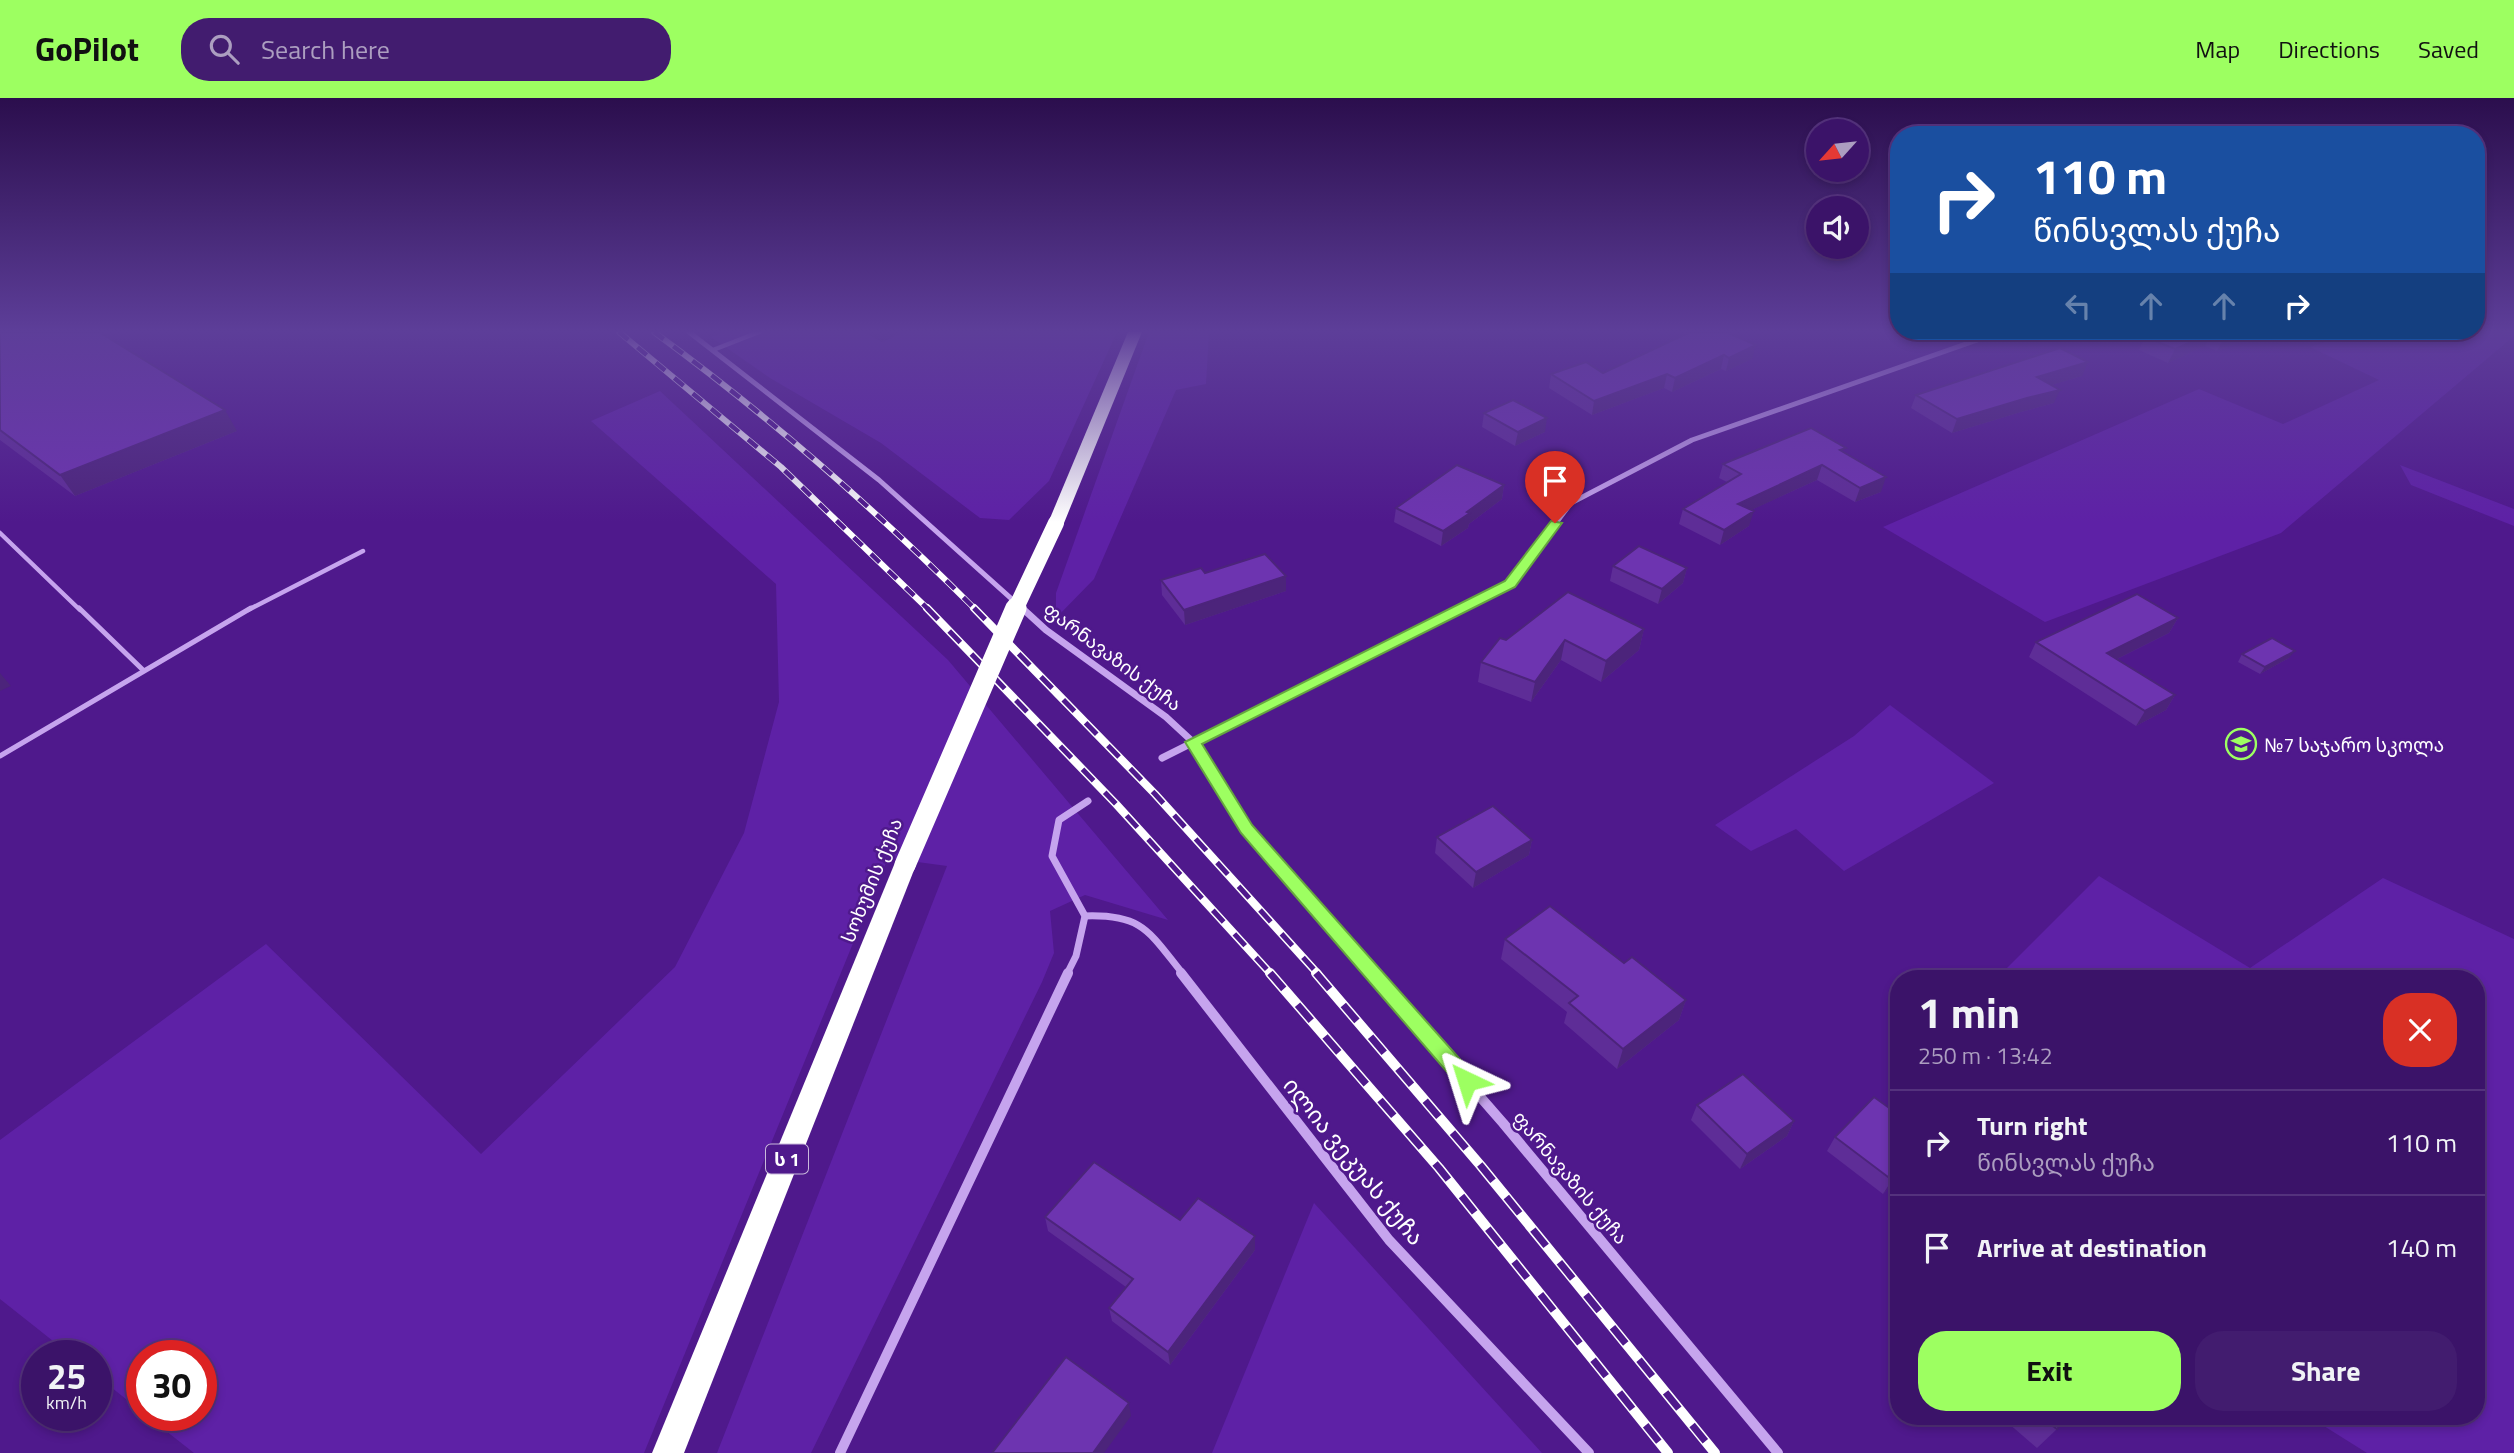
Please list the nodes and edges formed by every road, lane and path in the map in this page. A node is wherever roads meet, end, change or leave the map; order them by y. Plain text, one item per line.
1 (771, 395) edge
2 (1109, 395) edge
3 (1820, 395) edge
4 (0, 533) edge
5 (363, 551) dead end
6 (143, 670) junction
7 (1193, 742) junction
8 (0, 756) edge
9 (1162, 758) dead end
10 (1088, 801) dead end
11 (1084, 916) junction
12 (668, 1453) edge
13 (840, 1453) edge
14 (1589, 1453) edge
15 (1778, 1453) edge

1 - 7 street, ფარნავაზის ქუჩა
2 - 12 highway, სოხუმის ქუჩა / ს 1, bridge
3 - 7 street
4 - 6 lane
5 - 6 lane
6 - 8 lane
7 - 9 street
7 - 15 street, ფარნავაზის ქუჩა
10 - 11 street
11 - 13 street
11 - 14 street, ილია ვეკუას ქუჩა

